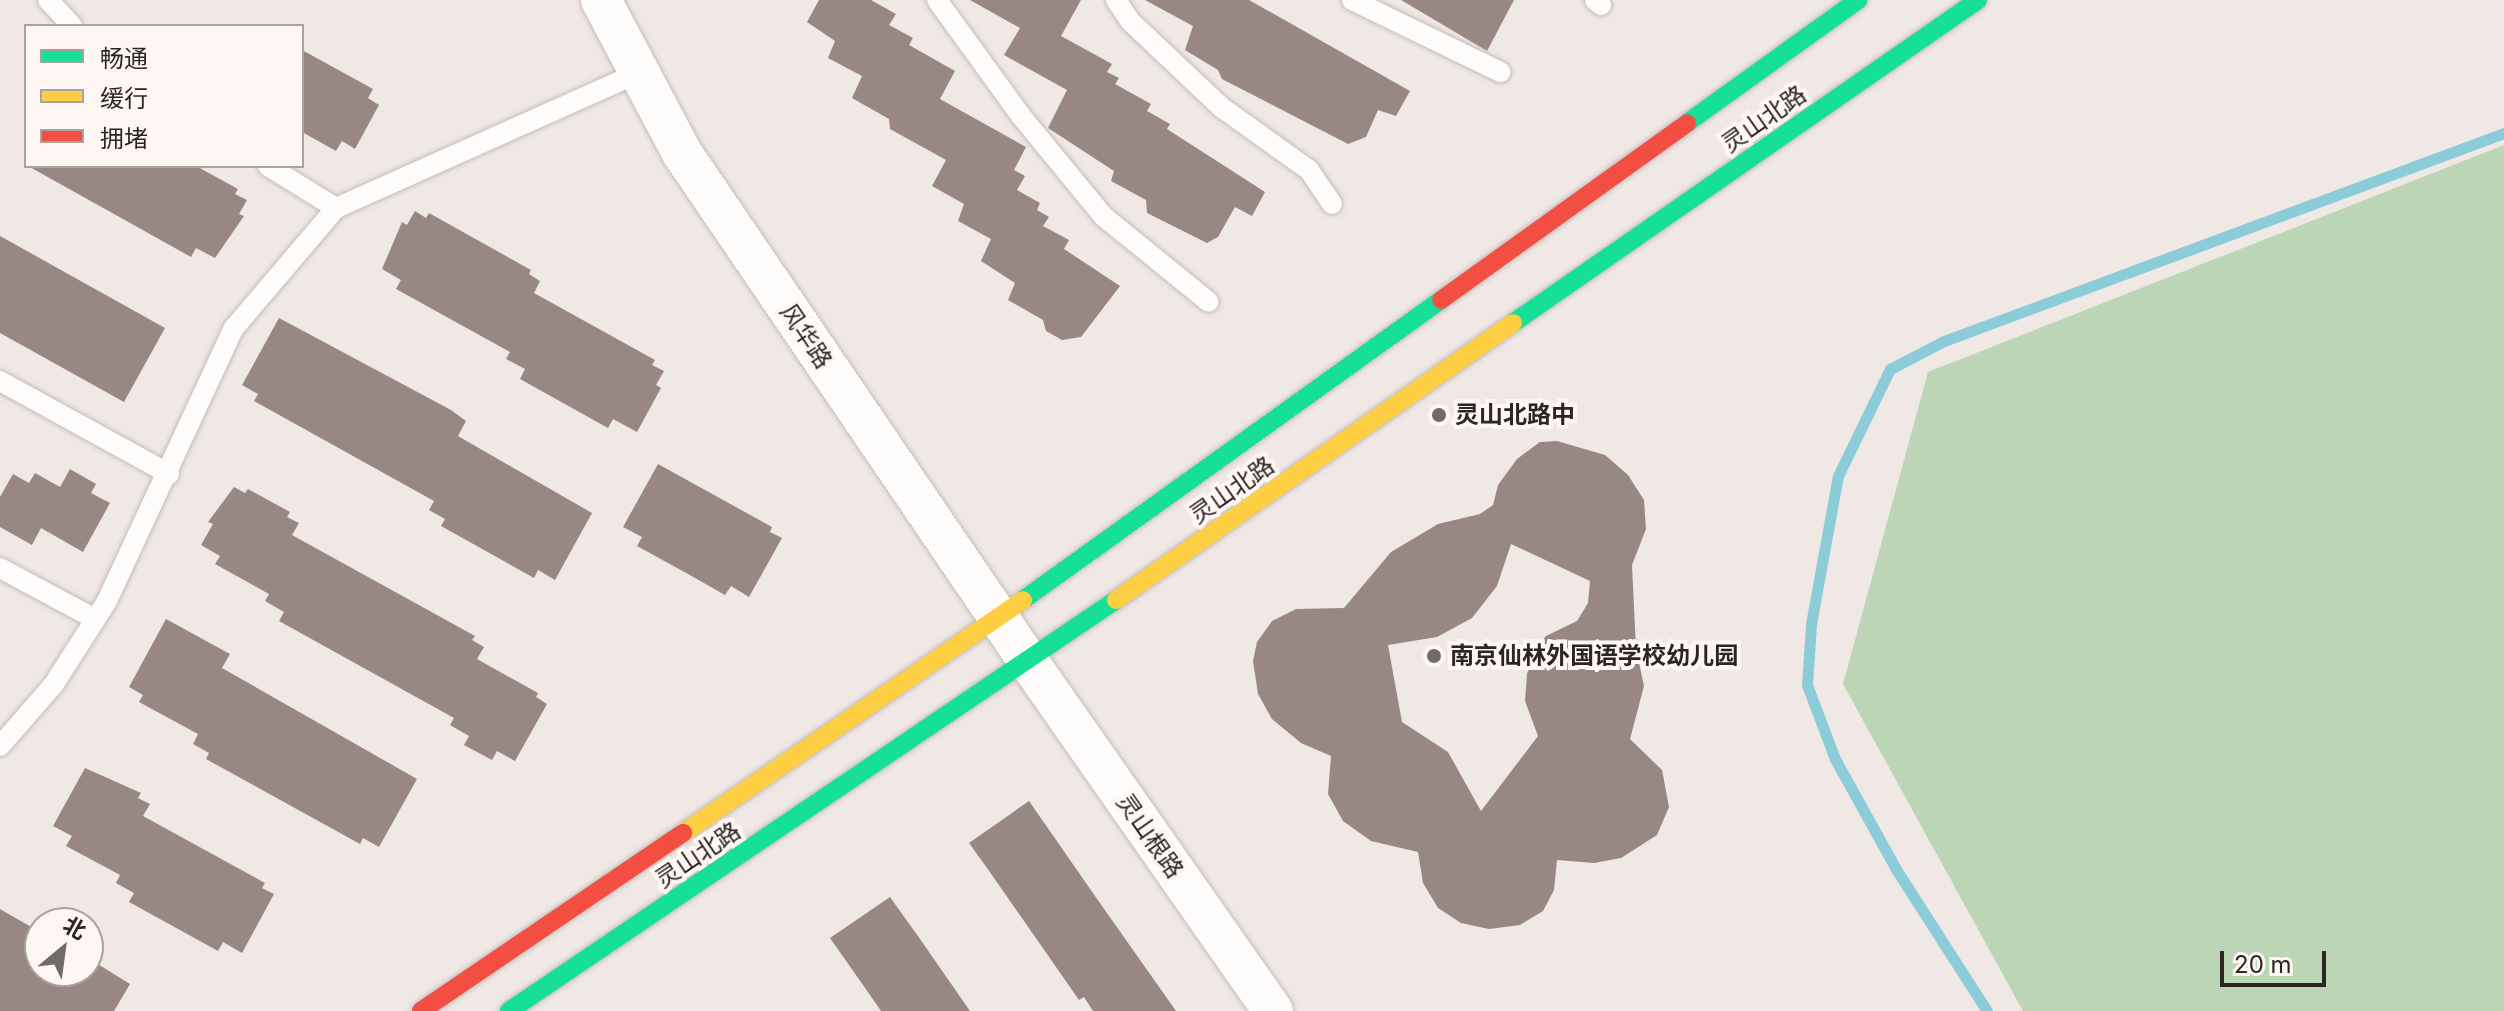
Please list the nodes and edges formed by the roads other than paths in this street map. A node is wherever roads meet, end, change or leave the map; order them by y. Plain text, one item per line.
1 (48, 0) edge
2 (601, 0) edge
3 (937, 0) edge
4 (1116, 0) edge
5 (1352, 0) edge
6 (1858, 0) edge
7 (1978, 0) edge
8 (70, 24) edge
9 (1500, 72) dead end
10 (638, 73) junction
11 (271, 168) edge
12 (1332, 204) dead end
13 (336, 208) junction
14 (1209, 302) dead end
15 (0, 381) edge
16 (169, 474) junction
17 (0, 568) edge
18 (999, 617) junction
19 (95, 619) junction
20 (1028, 661) junction
21 (0, 746) edge
22 (421, 1011) edge
23 (509, 1011) edge
24 (1273, 1011) edge

1 - 8 lane
2 - 10 street, 风华路
3 - 14 lane
4 - 12 lane
5 - 9 lane
6 - 18 main road, 灵山北路
7 - 20 main road, 灵山北路
10 - 13 lane
10 - 18 street, 风华路
11 - 13 lane
13 - 16 lane
15 - 16 lane
16 - 19 lane
17 - 19 lane
18 - 20 street, 风华路
18 - 22 main road, 灵山北路
19 - 21 lane
20 - 23 main road, 灵山北路
20 - 24 street, 灵山根路

